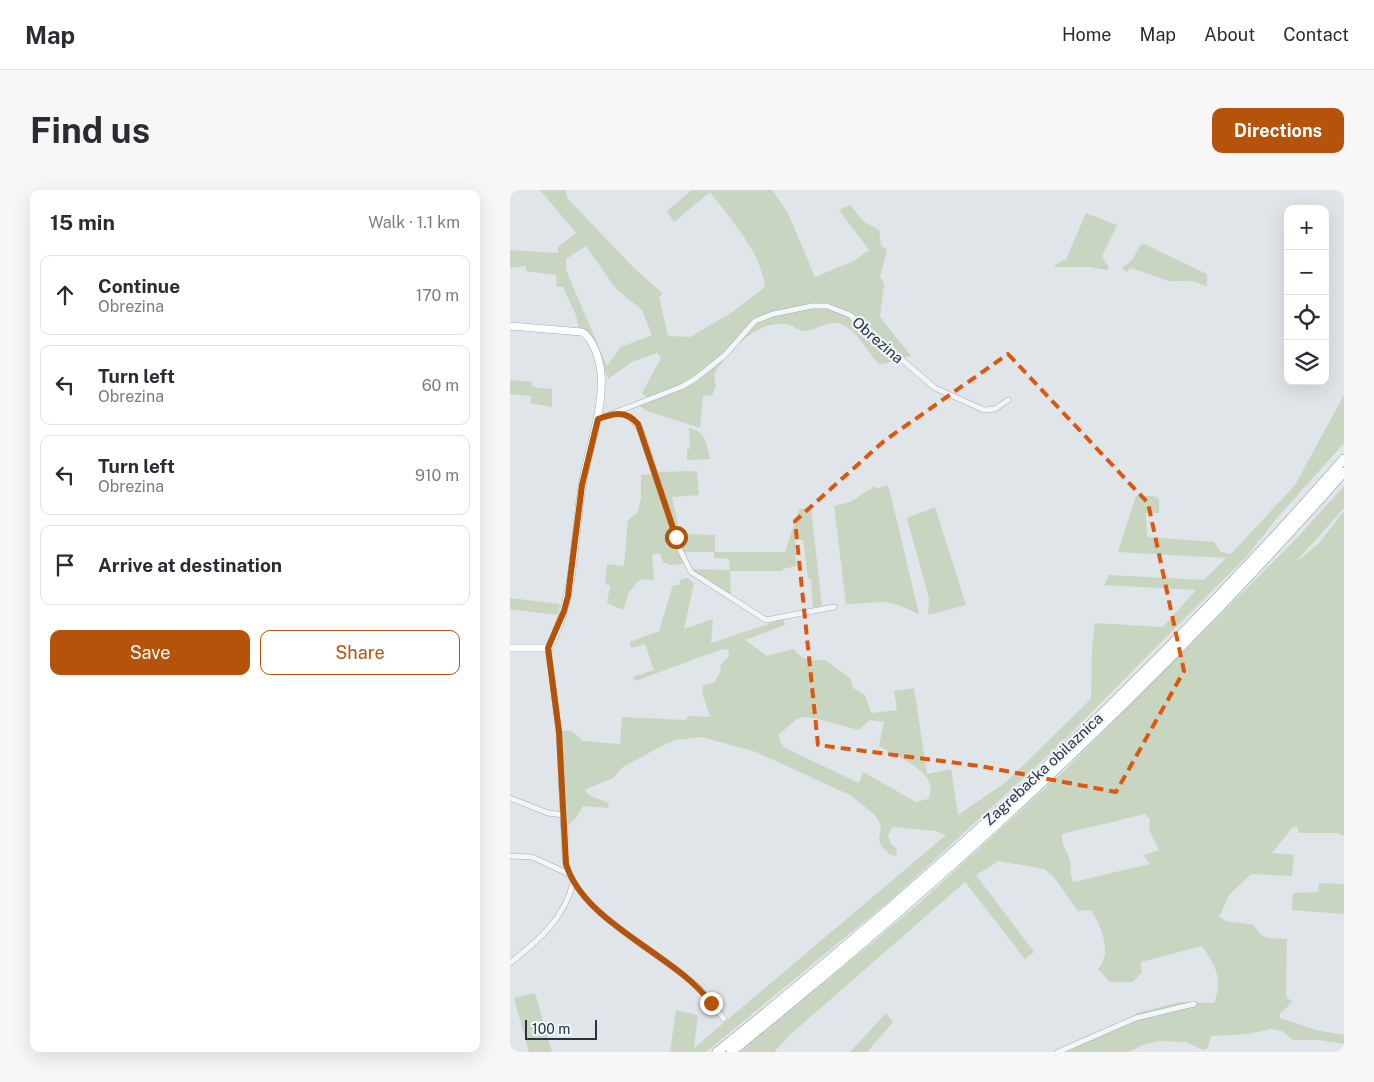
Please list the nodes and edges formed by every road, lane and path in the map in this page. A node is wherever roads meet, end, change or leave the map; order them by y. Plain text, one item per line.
1 (510, 326) edge
2 (1008, 400) dead end
3 (616, 412) junction
4 (598, 419) junction
5 (1344, 459) edge
6 (1344, 472) edge
7 (834, 607) dead end
8 (510, 648) edge
9 (548, 648) junction
10 (510, 798) edge
11 (564, 815) junction
12 (510, 856) edge
13 (569, 874) junction
14 (573, 883) junction
15 (510, 964) edge
16 (1194, 1004) dead end
17 (724, 1019) dead end
18 (717, 1052) edge
19 (731, 1052) edge
20 (1058, 1052) edge

1 - 4 street
2 - 3 street, Obrezina
3 - 4 street, Obrezina
3 - 7 street
4 - 9 street
5 - 18 highway, Zagrebačka obilaznica
6 - 19 highway, Zagrebačka obilaznica
8 - 9 street
9 - 11 street
10 - 11 street
11 - 13 street
12 - 13 street
13 - 14 street
14 - 15 street
14 - 17 street
16 - 20 street

